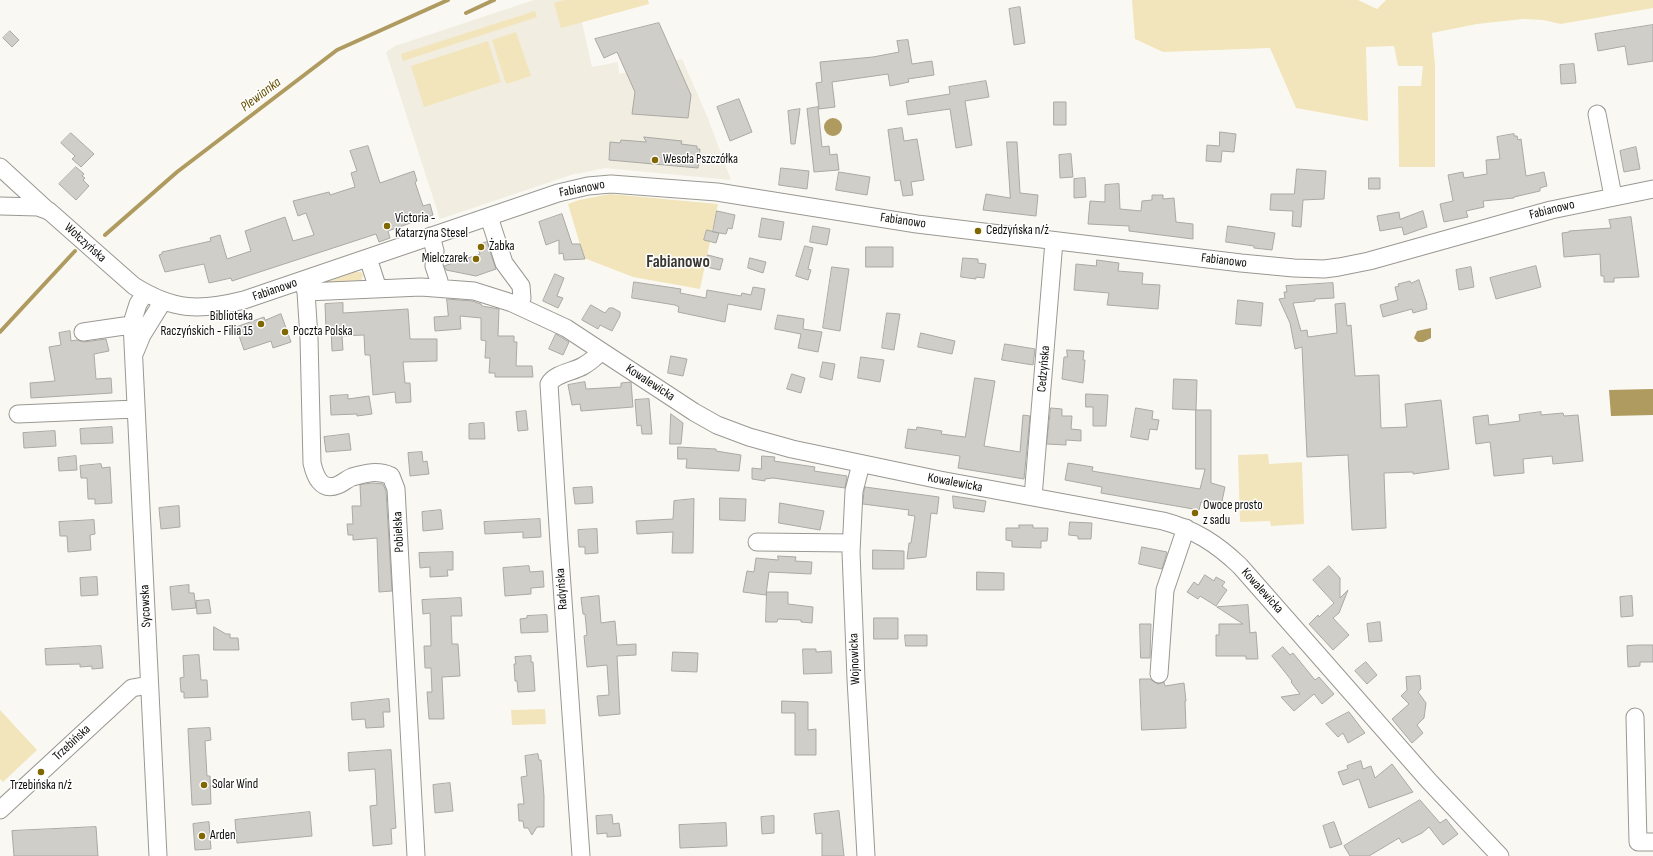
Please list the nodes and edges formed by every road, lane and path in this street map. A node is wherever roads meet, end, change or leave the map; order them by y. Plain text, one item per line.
1 (1597, 114) dead end
2 (0, 167) edge
3 (1653, 189) edge
4 (1613, 196) junction
5 (0, 206) edge
6 (49, 211) junction
7 (489, 216) junction
8 (431, 236) junction
9 (1054, 241) junction
10 (368, 258) junction
11 (304, 286) junction
12 (439, 288) junction
13 (378, 289) junction
14 (145, 293) junction
15 (163, 301) junction
16 (519, 306) junction
17 (138, 331) junction
18 (83, 332) dead end
19 (601, 351) junction
20 (136, 409) junction
21 (18, 414) dead end
22 (861, 464) junction
23 (1033, 497) junction
24 (1186, 528) junction
25 (757, 542) dead end
26 (851, 543) junction
27 (1159, 674) dead end
28 (149, 685) junction
29 (1635, 717) dead end
30 (0, 810) edge
31 (1653, 842) edge
32 (158, 856) edge
33 (416, 856) edge
34 (581, 856) edge
35 (866, 856) edge
36 (1500, 856) edge

1 - 4 street
2 - 6 street
3 - 4 street, Fabianowo
4 - 9 street, Fabianowo
5 - 6 street, Wołczyńska
6 - 14 street, Wołczyńska
7 - 8 street, Fabianowo
7 - 9 street, Fabianowo
7 - 16 street
8 - 10 street, Fabianowo
8 - 12 street
9 - 23 street, Cedzyńska
10 - 11 street, Fabianowo
10 - 13 street
11 - 13 street, Kowalewicka
11 - 15 street, Fabianowo
11 - 33 street, Pobielska
12 - 13 street, Kowalewicka
12 - 16 street, Kowalewicka
14 - 15 street, Wołczyńska
14 - 17 street, Sycowska
15 - 17 street, Sycowska
16 - 19 street, Kowalewicka
17 - 18 street
17 - 20 street, Sycowska
19 - 22 street, Kowalewicka
19 - 34 street, Radyńska
20 - 21 street
20 - 28 street, Sycowska
22 - 23 street, Kowalewicka
22 - 26 street, Wojnowicka
23 - 24 street, Kowalewicka
24 - 27 street
24 - 36 street, Kowalewicka
25 - 26 street
26 - 35 street, Wojnowicka
28 - 30 street, Trzebińska
28 - 32 street, Sycowska
29 - 31 street

